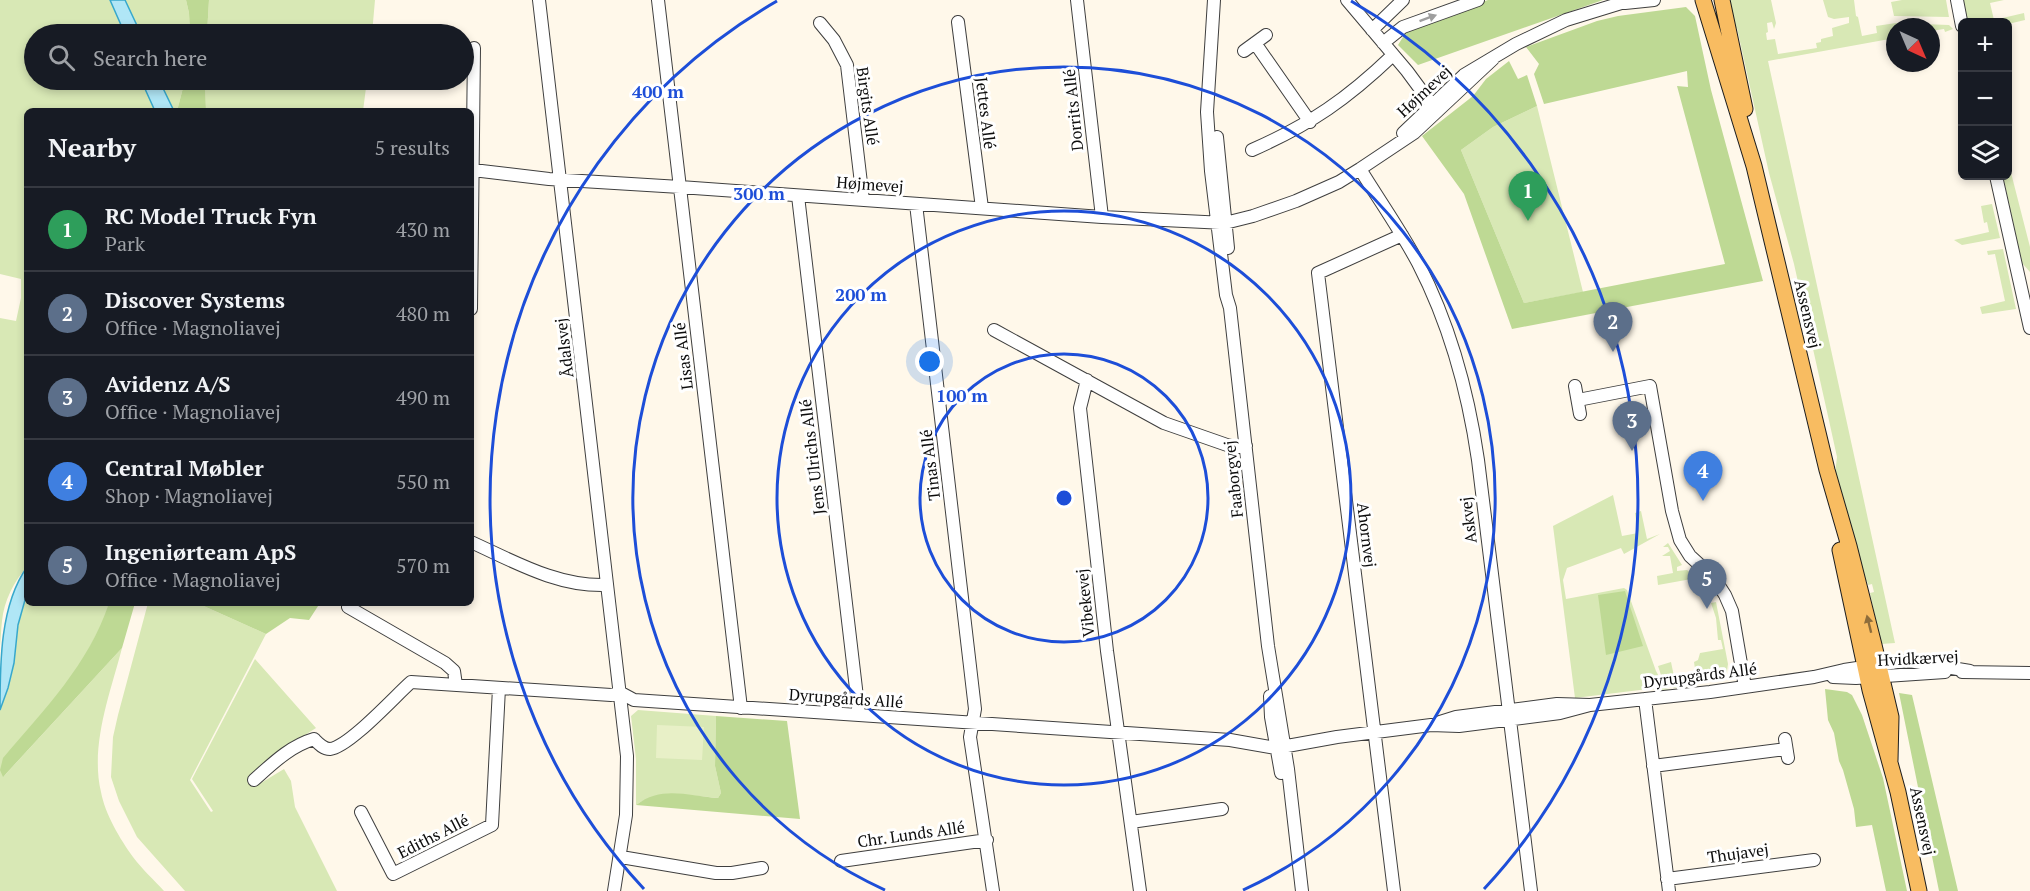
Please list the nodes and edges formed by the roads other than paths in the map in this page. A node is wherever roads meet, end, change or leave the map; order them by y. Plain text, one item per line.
1 (539, 0) edge
2 (658, 0) edge
3 (1077, 0) edge
4 (1214, 0) edge
5 (1347, 0) edge
6 (1403, 0) edge
7 (1478, 0) edge
8 (1654, 0) edge
9 (1703, 0) edge
10 (1713, 0) edge
11 (1722, 0) edge
12 (1957, 0) edge
13 (1628, 1) edge
14 (1960, 18) edge
15 (958, 22) dead end
16 (820, 23) dead end
17 (1372, 30) junction
18 (1266, 35) dead end
19 (1254, 43) junction
20 (1383, 43) junction
21 (1244, 51) dead end
22 (1393, 55) junction
23 (474, 90) edge
24 (1439, 103) junction
25 (474, 108) edge
26 (1310, 122) junction
27 (1748, 122) junction
28 (1252, 150) dead end
29 (1754, 166) junction
30 (474, 170) edge
31 (1360, 170) junction
32 (560, 180) junction
33 (1997, 180) edge
34 (680, 187) junction
35 (798, 196) junction
36 (863, 200) junction
37 (916, 204) junction
38 (982, 208) junction
39 (1102, 217) junction
40 (1220, 219) junction
41 (1402, 235) junction
42 (2025, 284) edge
43 (2030, 328) edge
44 (994, 330) dead end
45 (1087, 380) junction
46 (1575, 386) dead end
47 (1578, 400) junction
48 (1580, 414) dead end
49 (1246, 446) junction
50 (474, 543) edge
51 (607, 585) junction
52 (348, 607) dead end
53 (1873, 671) junction
54 (2030, 673) edge
55 (456, 685) junction
56 (1745, 687) junction
57 (499, 688) junction
58 (621, 693) junction
59 (1645, 699) junction
60 (741, 708) junction
61 (859, 714) junction
62 (1509, 715) junction
63 (973, 723) junction
64 (1118, 732) junction
65 (1375, 732) junction
66 (1279, 742) junction
67 (1786, 749) dead end
68 (1653, 766) junction
69 (254, 780) dead end
70 (1222, 809) dead end
71 (361, 812) dead end
72 (1131, 822) junction
73 (987, 840) junction
74 (621, 856) junction
75 (1814, 860) dead end
76 (841, 861) dead end
77 (762, 868) dead end
78 (1668, 885) edge
79 (614, 891) edge
80 (993, 891) edge
81 (1140, 891) edge
82 (1302, 891) edge
83 (1394, 891) edge
84 (1531, 891) edge
85 (1919, 891) edge

1 - 32 street, Ådalsvej
2 - 34 street, Lisas Allé
3 - 39 street, Dorrits Allé
4 - 40 street, Faaborgvej
5 - 17 street
6 - 17 street
20 -> 7 street
8 - 13 street, Højmevej
9 - 29 main road, Assensvej
10 - 27 main road
11 - 27 main road, Assensvej
12 - 14 street
13 - 24 street, Højmevej
15 - 38 street, Jettes Allé
16 - 36 street, Birgits Allé
17 - 20 street
18 - 19 street
19 - 21 street
19 - 26 street
20 - 22 street
22 - 24 street
22 - 26 street
23 - 25 street
24 - 31 street, Højmevej
26 - 28 street
27 - 29 main road, Assensvej
29 - 53 main road, Assensvej
30 - 32 street, Højmevej
31 - 40 street, Højmevej
31 - 41 street, Askvej
32 - 34 street, Højmevej
32 - 51 street, Ådalsvej
33 - 42 street
34 - 35 street, Højmevej
34 - 60 street, Lisas Allé
35 - 36 street, Højmevej
35 - 61 street, Jens Ulrichs Allé
36 - 37 street, Højmevej
37 - 38 street, Højmevej
37 - 63 street, Tinas Allé
38 - 39 street, Højmevej
39 - 40 street, Højmevej
40 - 49 street, Faaborgvej
41 - 62 street, Askvej
41 - 65 street, Ahornvej
42 - 43 street
44 - 45 street
45 - 49 street
45 - 64 street, Vibekevej
46 - 47 street
47 - 48 street
47 - 56 street
49 - 66 street, Faaborgvej
50 - 51 street
51 - 58 street, Ådalsvej
52 - 55 street
53 - 54 street, Hvidkærvej
53 - 56 street, Dyrupgårds Allé
53 - 85 main road, Assensvej
55 - 57 street, Dyrupgårds Allé
55 - 69 street, Dyrupgårds Allé
56 - 59 street, Dyrupgårds Allé
57 - 58 street, Dyrupgårds Allé
57 - 71 street, Ediths Allé
58 - 60 street, Dyrupgårds Allé
58 - 74 street, Ådalsvej
59 - 62 street, Dyrupgårds Allé
59 - 68 street, Thujavej
60 - 61 street, Dyrupgårds Allé
61 - 63 street, Dyrupgårds Allé
62 - 65 street, Dyrupgårds Allé
62 - 84 street, Askvej
63 - 64 street, Dyrupgårds Allé
63 - 73 street, Chr. Lunds Allé
64 - 66 street, Dyrupgårds Allé
64 - 72 street, Vibekevej
65 - 66 street, Dyrupgårds Allé
65 - 83 street, Ahornvej
66 - 82 street, Faaborgvej
67 - 68 street
68 - 78 street, Thujavej
70 - 72 street
72 - 81 street, Vibekevej
73 - 76 street, Chr. Lunds Allé
73 - 80 street, Chr. Lunds Allé
74 - 77 street
74 - 79 street, Ådalsvej
75 - 78 street, Thujavej

